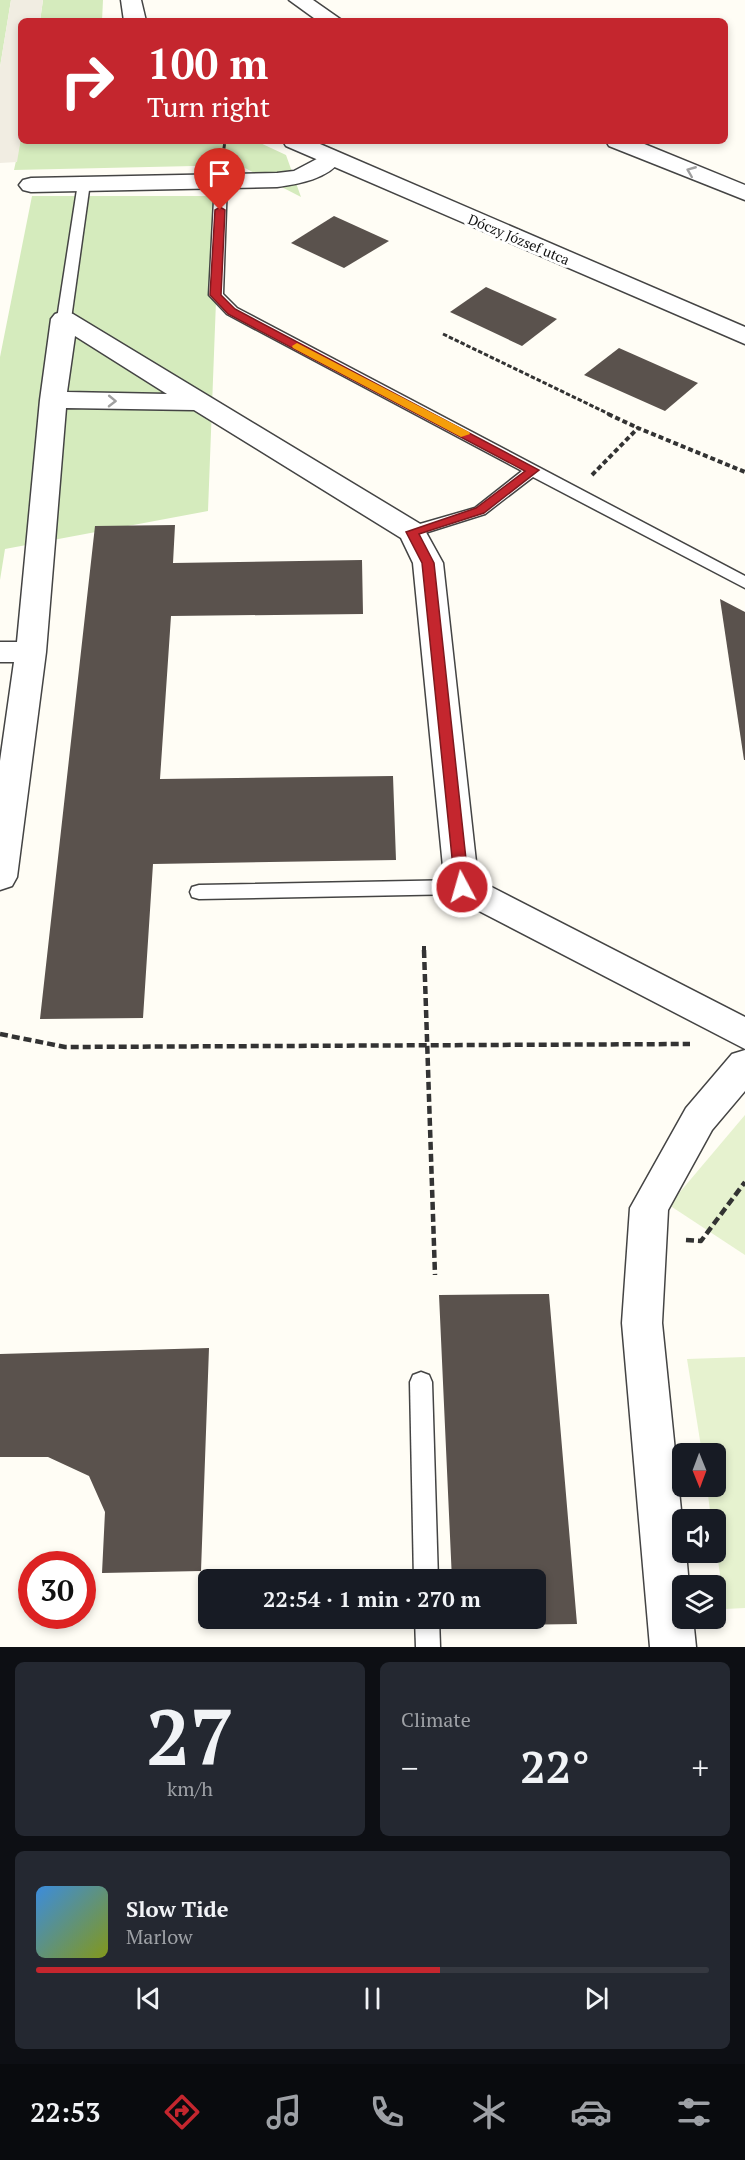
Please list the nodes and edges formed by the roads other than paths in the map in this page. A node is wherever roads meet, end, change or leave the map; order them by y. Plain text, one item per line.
1 (131, 0) edge
2 (299, 0) edge
3 (134, 18) edge
4 (327, 18) edge
5 (300, 144) edge
6 (624, 144) edge
7 (330, 159) junction
8 (221, 181) junction
9 (84, 183) junction
10 (31, 185) dead end
11 (745, 193) edge
12 (64, 319) junction
13 (745, 336) edge
14 (53, 400) junction
15 (196, 402) junction
16 (533, 470) junction
17 (412, 532) junction
18 (745, 583) edge
19 (0, 652) edge
20 (31, 652) junction
21 (0, 877) edge
22 (462, 887) junction
23 (199, 892) dead end
24 (745, 1034) edge
25 (745, 1065) edge
26 (421, 1382) dead end
27 (426, 1569) edge
28 (427, 1629) edge
29 (428, 1647) edge
30 (673, 1647) edge

1 - 3 street
2 - 4 street
5 - 7 street, Dóczy József utca
11 -> 6 street
7 - 8 street
7 - 13 street, Dóczy József utca
8 - 9 street
8 - 16 lane
9 - 10 street
9 - 12 lane
12 - 14 street
12 - 15 street
14 -> 15 street
14 - 20 street
15 - 17 street
16 - 17 lane
16 - 18 lane
17 - 22 street
19 - 20 street
20 - 21 street
22 - 23 lane
22 - 24 street
25 - 30 street
26 - 27 lane
28 - 29 lane

